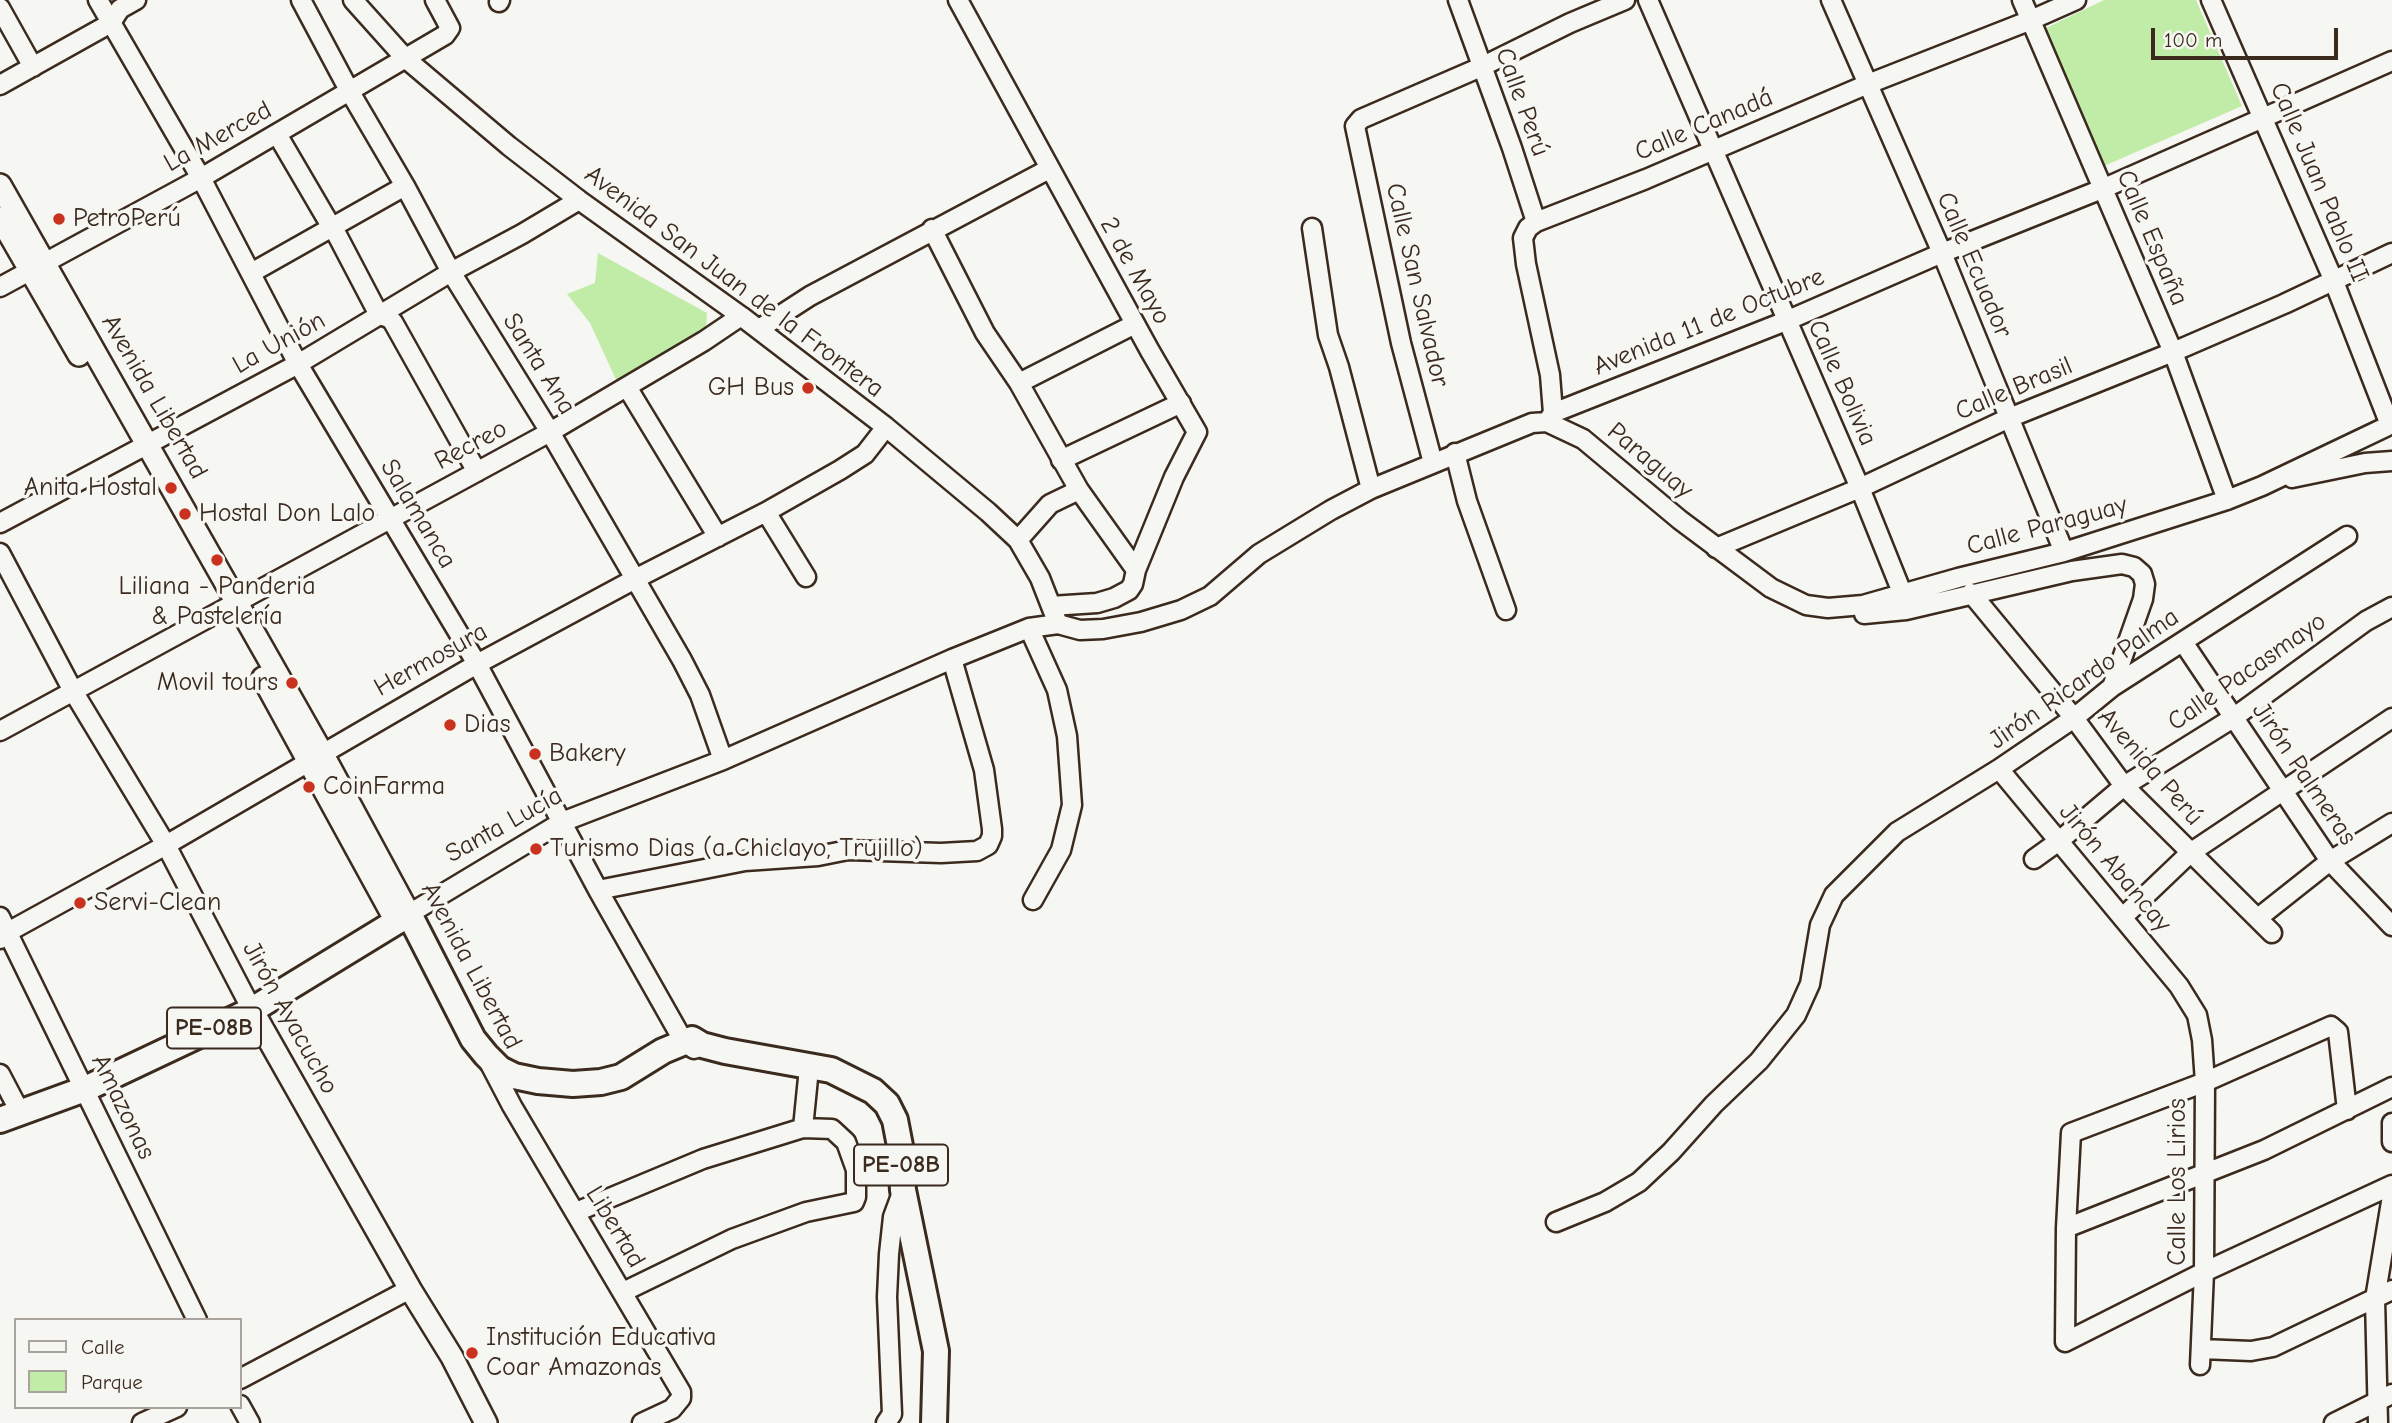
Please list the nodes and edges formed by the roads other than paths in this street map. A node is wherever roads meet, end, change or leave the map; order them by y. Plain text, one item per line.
1 (98, 0) edge
2 (136, 0) edge
3 (301, 0) edge
4 (353, 0) edge
5 (435, 0) edge
6 (958, 0) edge
7 (1458, 0) edge
8 (1625, 0) edge
9 (1648, 0) edge
10 (1831, 0) edge
11 (2022, 0) edge
12 (2076, 0) edge
13 (2211, 0) edge
14 (0, 8) edge
15 (2031, 20) junction
16 (111, 23) junction
17 (405, 58) junction
18 (2392, 61) edge
19 (33, 67) junction
20 (1480, 67) junction
21 (1868, 84) junction
22 (0, 85) edge
23 (350, 92) junction
24 (2264, 117) junction
25 (277, 134) junction
26 (1714, 149) junction
27 (1049, 169) junction
28 (201, 178) junction
29 (0, 185) edge
30 (405, 186) junction
31 (2102, 189) junction
32 (579, 200) junction
33 (0, 218) edge
34 (1536, 222) junction
35 (331, 228) junction
36 (1312, 228) dead end
37 (932, 229) junction
38 (1942, 253) junction
39 (2392, 253) edge
40 (37, 266) junction
41 (451, 272) junction
42 (251, 273) junction
43 (2333, 279) junction
44 (0, 287) edge
45 (379, 316) junction
46 (741, 316) junction
47 (1786, 321) junction
48 (1135, 324) junction
49 (759, 329) junction
50 (2173, 352) junction
51 (298, 364) junction
52 (1019, 383) junction
53 (627, 387) junction
54 (1181, 403) junction
55 (1550, 417) junction
56 (2009, 418) junction
57 (2391, 424) edge
58 (886, 428) junction
59 (550, 432) junction
60 (140, 448) junction
61 (1455, 453) junction
62 (1061, 460) junction
63 (2392, 461) edge
64 (1433, 463) junction
65 (477, 472) junction
66 (2262, 486) junction
67 (1860, 488) junction
68 (1371, 489) junction
69 (1079, 490) junction
70 (2227, 500) junction
71 (766, 512) junction
72 (390, 518) junction
73 (0, 523) edge
74 (2347, 536) dead end
75 (718, 537) junction
76 (1018, 540) junction
77 (1716, 548) junction
78 (2064, 552) junction
79 (0, 553) edge
80 (1136, 570) junction
81 (806, 577) dead end
82 (635, 579) junction
83 (1971, 593) junction
84 (1903, 595) junction
85 (1806, 605) junction
86 (231, 606) junction
87 (1051, 606) junction
88 (2391, 609) edge
89 (1506, 610) dead end
90 (1058, 624) junction
91 (1029, 628) junction
92 (2183, 642) junction
93 (952, 659) junction
94 (477, 664) junction
95 (2112, 687) junction
96 (73, 691) junction
97 (2074, 718) junction
98 (2233, 718) junction
99 (2392, 718) edge
100 (0, 731) edge
101 (315, 757) junction
102 (723, 760) junction
103 (1999, 769) junction
104 (2124, 786) junction
105 (2284, 789) junction
106 (562, 822) junction
107 (2392, 823) edge
108 (2059, 841) junction
109 (166, 845) junction
110 (2190, 853) junction
111 (2034, 859) dead end
112 (2330, 861) junction
113 (598, 890) junction
114 (1033, 900) dead end
115 (2123, 917) junction
116 (403, 918) junction
117 (2258, 918) junction
118 (2392, 926) edge
119 (3, 930) edge
120 (2272, 933) dead end
121 (2190, 1000) joint
122 (252, 1010) junction
123 (694, 1046) junction
124 (486, 1055) junction
125 (809, 1068) junction
126 (0, 1074) edge
127 (2205, 1082) junction
128 (501, 1084) junction
129 (2392, 1087) edge
130 (85, 1089) junction
131 (2347, 1110) junction
132 (11, 1117) edge
133 (2392, 1123) edge
134 (803, 1128) junction
135 (2392, 1142) edge
136 (2203, 1173) junction
137 (2392, 1185) edge
138 (903, 1190) junction
139 (2392, 1196) edge
140 (576, 1212) junction
141 (1556, 1222) dead end
142 (2066, 1228) junction
143 (2204, 1272) junction
144 (410, 1289) junction
145 (2392, 1290) edge
146 (623, 1292) junction
147 (2375, 1299) junction
148 (196, 1318) edge
149 (242, 1378) edge
150 (2384, 1398) edge
151 (173, 1409) edge
152 (142, 1423) edge
153 (486, 1423) edge
154 (642, 1423) edge
155 (886, 1423) edge
156 (934, 1423) edge
157 (2334, 1423) edge
158 (2378, 1423) edge

1 - 16 street, Salamanca
2 - 16 street
3 - 23 street, Santa Ana
4 - 17 street, Avenida San Juan de la Frontera
5 - 17 street, La Merced
6 - 27 street, 2 de Mayo
7 - 20 street, Calle Perú
8 - 20 street
9 - 26 street, Calle Bolivia
10 - 21 street, Calle Ecuador
11 - 15 street, Calle España
12 - 15 street, Calle Canadá
13 - 24 street, Calle Juan Pablo II
14 - 19 street
15 - 21 street, Calle Canadá
15 - 31 street, Calle España
16 - 19 street
16 - 28 street, Salamanca
17 - 23 street, La Merced
17 - 32 street, Avenida San Juan de la Frontera
18 - 24 street, Avenida 11 de Octubre
19 - 22 street
20 - 34 street, Calle Perú
20 - 64 street, Calle San Salvador
21 - 26 street, Calle Canadá
21 - 38 street, Calle Ecuador
23 - 25 street, La Merced
23 - 30 street, Santa Ana
24 - 31 street, Avenida 11 de Octubre
24 - 43 street, Calle Juan Pablo II
25 - 28 street, La Merced
25 - 35 street
26 - 34 street, Calle Canadá
26 - 47 street, Calle Bolivia
27 - 37 street
27 - 48 street, 2 de Mayo
28 - 40 street, La Merced
28 - 42 street, Salamanca
29 - 40 main road, Avenida Libertad
30 - 35 street
30 - 41 street, Santa Ana
31 - 38 street, Avenida 11 de Octubre
31 - 50 street, Calle España
32 - 41 street, La Unión
32 - 46 street, Avenida San Juan de la Frontera
33 - 40 main road, Avenida Libertad
34 - 55 street
35 - 42 street
35 - 45 street
36 - 68 street
37 - 49 street
37 - 52 street
38 - 47 street, Avenida 11 de Octubre
38 - 56 street, Calle Ecuador
39 - 43 street, Calle Brasil
40 - 44 street, La Merced
40 - 60 main road, Avenida Libertad
41 - 45 street, La Unión
41 - 59 street, Santa Ana
42 - 51 street, Salamanca
43 - 50 street, Calle Brasil
43 - 57 street, Calle Juan Pablo II
45 - 51 street, La Unión
45 - 65 street
46 - 49 street, Avenida San Juan de la Frontera
46 - 53 street, Recreo
47 - 55 street, Avenida 11 de Octubre
47 - 67 street, Calle Bolivia
48 - 52 street
48 - 54 street, 2 de Mayo
49 - 58 street, Avenida San Juan de la Frontera
50 - 56 street, Calle Brasil
50 - 70 street, Calle España
51 - 60 street, La Unión
51 - 72 street, Salamanca
52 - 62 street
53 - 59 street, Recreo
53 - 75 street
54 - 62 street
54 - 80 street, 2 de Mayo
55 - 61 street, Avenida 11 de Octubre
55 - 77 street, Paraguay
56 - 67 street, Calle Brasil
56 - 78 street, Calle Ecuador
57 - 66 street, Calle Paraguay
58 - 71 street, Hermosura
58 - 76 street, Avenida San Juan de la Frontera
59 - 65 street, Recreo
59 - 82 street, Santa Ana
60 - 73 street, La Unión
60 - 86 main road, Avenida Libertad
61 - 64 street, Avenida 11 de Octubre
61 - 89 street
62 - 69 street
63 - 66 street
64 - 68 street, Avenida 11 de Octubre
65 - 72 street, Recreo
66 - 70 street, Calle Paraguay
67 - 77 street, Calle Brasil
67 - 84 street, Calle Bolivia
68 - 90 street, Avenida 11 de Octubre
69 - 76 street
69 - 80 street
70 - 78 street, Calle Paraguay
71 - 75 street, Hermosura
71 - 81 street
72 - 86 street, Recreo
72 - 94 street, Salamanca
74 - 92 street, Jirón Ricardo Palma
75 - 82 street, Hermosura
76 - 87 street, Avenida San Juan de la Frontera
77 - 85 street, Calle Paraguay
78 - 84 street, Calle Paraguay
79 - 96 street, Jirón Ayacucho
80 - 87 street
82 - 94 street, Hermosura
82 - 102 street, Santa Ana
83 - 85 street
83 - 95 street
83 - 97 street, Avenida Perú
84 - 85 street, Calle Paraguay
86 - 96 street, Recreo
86 - 101 main road, Avenida Libertad
87 - 90 street, Avenida San Juan de la Frontera
88 - 98 street, Calle Pacasmayo
90 - 91 street, Santa Lucía
91 - 93 street, Santa Lucía
91 - 114 street
92 - 95 street, Jirón Ricardo Palma
92 - 98 street, Jirón Palmeras
93 - 102 street, Santa Lucía
93 - 113 street
94 - 101 street, Hermosura
94 - 106 street, Salamanca
95 - 97 street, Jirón Ricardo Palma
96 - 100 street, Recreo
96 - 109 street, Jirón Ayacucho
97 - 103 street, Jirón Ricardo Palma
97 - 104 street, Avenida Perú
98 - 104 street, Calle Pacasmayo
98 - 105 street, Jirón Palmeras
99 - 105 street
101 - 109 street, Hermosura
101 - 116 main road, Avenida Libertad
102 - 106 street, Santa Lucía
103 - 108 street, Jirón Abancay
103 - 141 street, Jirón Ricardo Palma
104 - 108 street, Calle Pacasmayo
104 - 110 street, Avenida Perú
105 - 110 street
105 - 112 street, Jirón Palmeras
106 - 113 street, Salamanca
106 - 116 street, Santa Lucía
107 - 112 street
108 - 111 street, Calle Pacasmayo
108 - 115 street, Jirón Abancay
109 - 119 street, Hermosura
109 - 122 street, Jirón Ayacucho
110 - 115 street
110 - 117 street, Avenida Perú
112 - 117 street
112 - 118 street, Jirón Palmeras
113 - 123 street, Salamanca
115 - 121 street, Jirón Abancay
116 - 122 highway, Santa Lucía / PE-08B
116 - 124 highway, Avenida Libertad
116 - 128 highway, Avenida Libertad
117 - 120 street, Avenida Perú
119 - 130 street, Amazonas
121 - 127 street, Calle Los Lirios
122 - 130 highway, Santa Lucía / PE-08B
122 - 144 main road, Jirón Ayacucho
123 - 124 highway
123 - 125 highway, PE-08B
123 - 128 highway
124 - 128 street, Avenida Libertad
125 - 134 street
125 - 138 highway, PE-08B
126 - 132 street
127 - 131 street
127 - 136 street, Calle Los Lirios
127 - 142 street
128 - 140 street, Libertad
129 - 131 street
130 - 132 highway, Santa Lucía / PE-08B
130 - 148 street, Amazonas
131 - 136 street
133 - 135 street
134 - 140 street
134 - 146 street
136 - 142 street
136 - 143 street, Calle Los Lirios
137 - 143 street
138 - 155 street
138 - 156 highway, PE-08B
139 - 147 street
140 - 146 street, Libertad
142 - 143 street
143 - 147 street, Calle Los Lirios
144 - 149 street
144 - 153 main road, Jirón Ayacucho
145 - 147 street
146 - 154 street, Libertad
147 - 150 street
150 - 157 street
150 - 158 street
151 - 152 street

